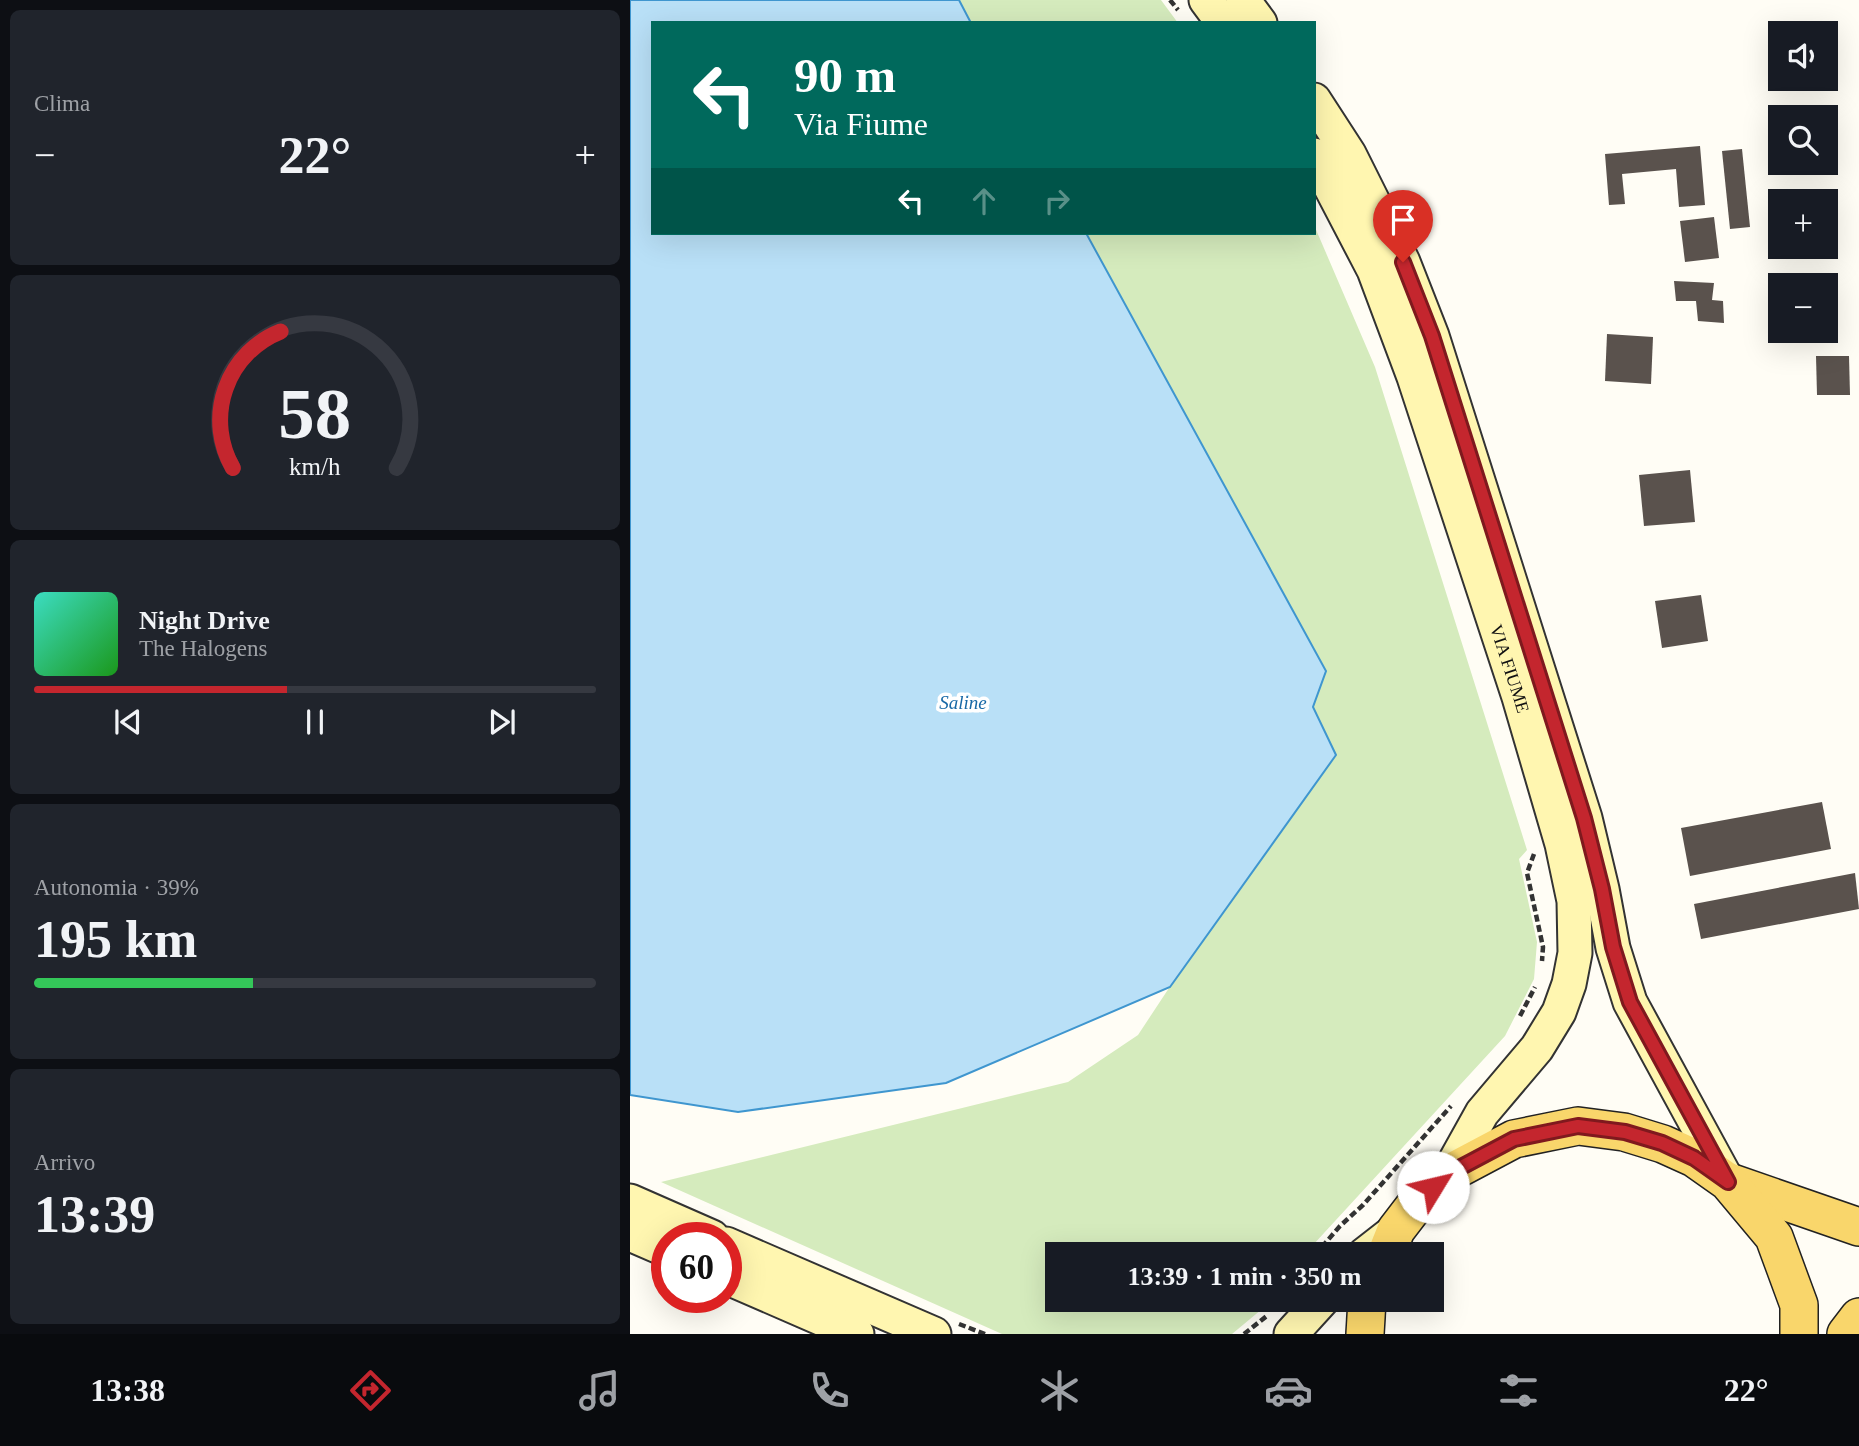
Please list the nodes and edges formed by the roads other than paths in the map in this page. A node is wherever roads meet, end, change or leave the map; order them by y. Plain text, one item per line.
1 (1206, 0) edge
2 (1243, 0) edge
3 (1222, 21) edge
4 (1259, 21) edge
5 (1316, 103) edge
6 (1316, 159) edge
7 (1448, 1174) junction
8 (1728, 1182) junction
9 (630, 1201) edge
10 (678, 1222) edge
11 (1859, 1227) edge
12 (630, 1234) edge
13 (1392, 1242) edge
14 (651, 1243) edge
15 (742, 1251) edge
16 (742, 1284) edge
17 (1301, 1312) edge
18 (1366, 1312) edge
19 (1859, 1317) edge
20 (1281, 1323) edge
21 (857, 1334) edge
22 (934, 1334) edge
23 (1365, 1334) edge
24 (1799, 1334) edge
25 (1846, 1334) edge

1 - 3 main road
2 - 4 main road
5 - 8 main road, VIA FIUME
6 - 7 main road, VIA FIUME
7 - 8 main road
7 - 13 main road
8 - 11 main road
8 - 24 main road
9 - 10 main road
12 - 14 main road
15 - 22 main road
16 - 21 main road
17 - 20 main road
18 - 23 main road
19 - 25 main road

